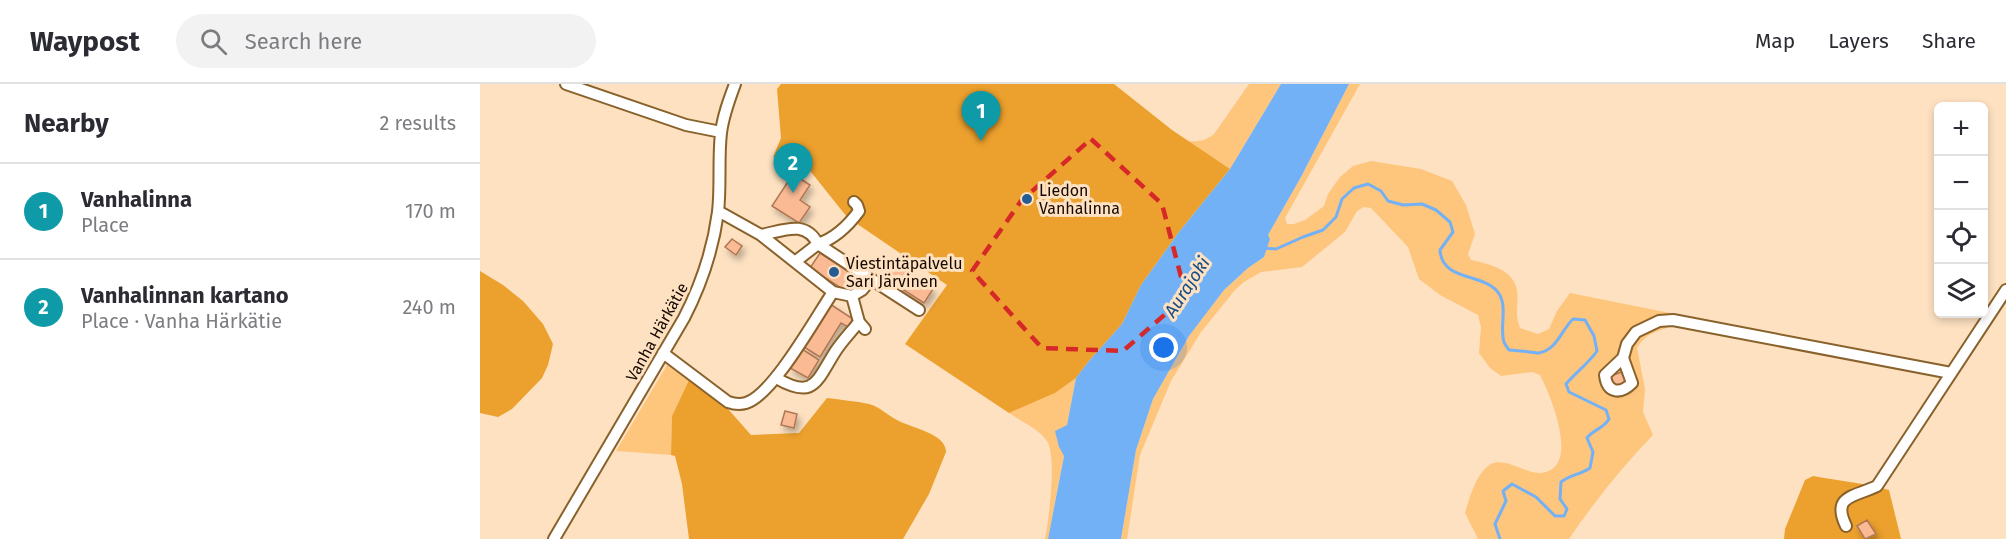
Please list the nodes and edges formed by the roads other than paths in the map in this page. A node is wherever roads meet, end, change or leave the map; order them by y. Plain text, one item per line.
1 (566, 84) edge
2 (735, 84) edge
3 (721, 132) junction
4 (854, 202) dead end
5 (718, 211) junction
6 (761, 235) junction
7 (818, 244) junction
8 (796, 261) junction
9 (871, 279) junction
10 (2006, 290) edge
11 (833, 292) junction
12 (852, 296) junction
13 (919, 310) dead end
14 (663, 353) junction
15 (1623, 358) dead end
16 (1951, 373) junction
17 (776, 378) junction
18 (1846, 526) dead end
19 (554, 539) edge

1 - 3 street
2 - 3 street, Vanha Härkätie
3 - 5 street, Vanha Härkätie
4 - 7 street
5 - 6 street
5 - 14 street, Vanha Härkätie
6 - 7 street
6 - 8 street
7 - 8 street
7 - 9 street
8 - 11 street
9 - 12 street
9 - 13 street
10 - 16 street
11 - 12 street
11 - 17 street
12 - 17 street
14 - 17 street
14 - 19 street, Vanha Härkätie
15 - 16 street
16 - 18 street

